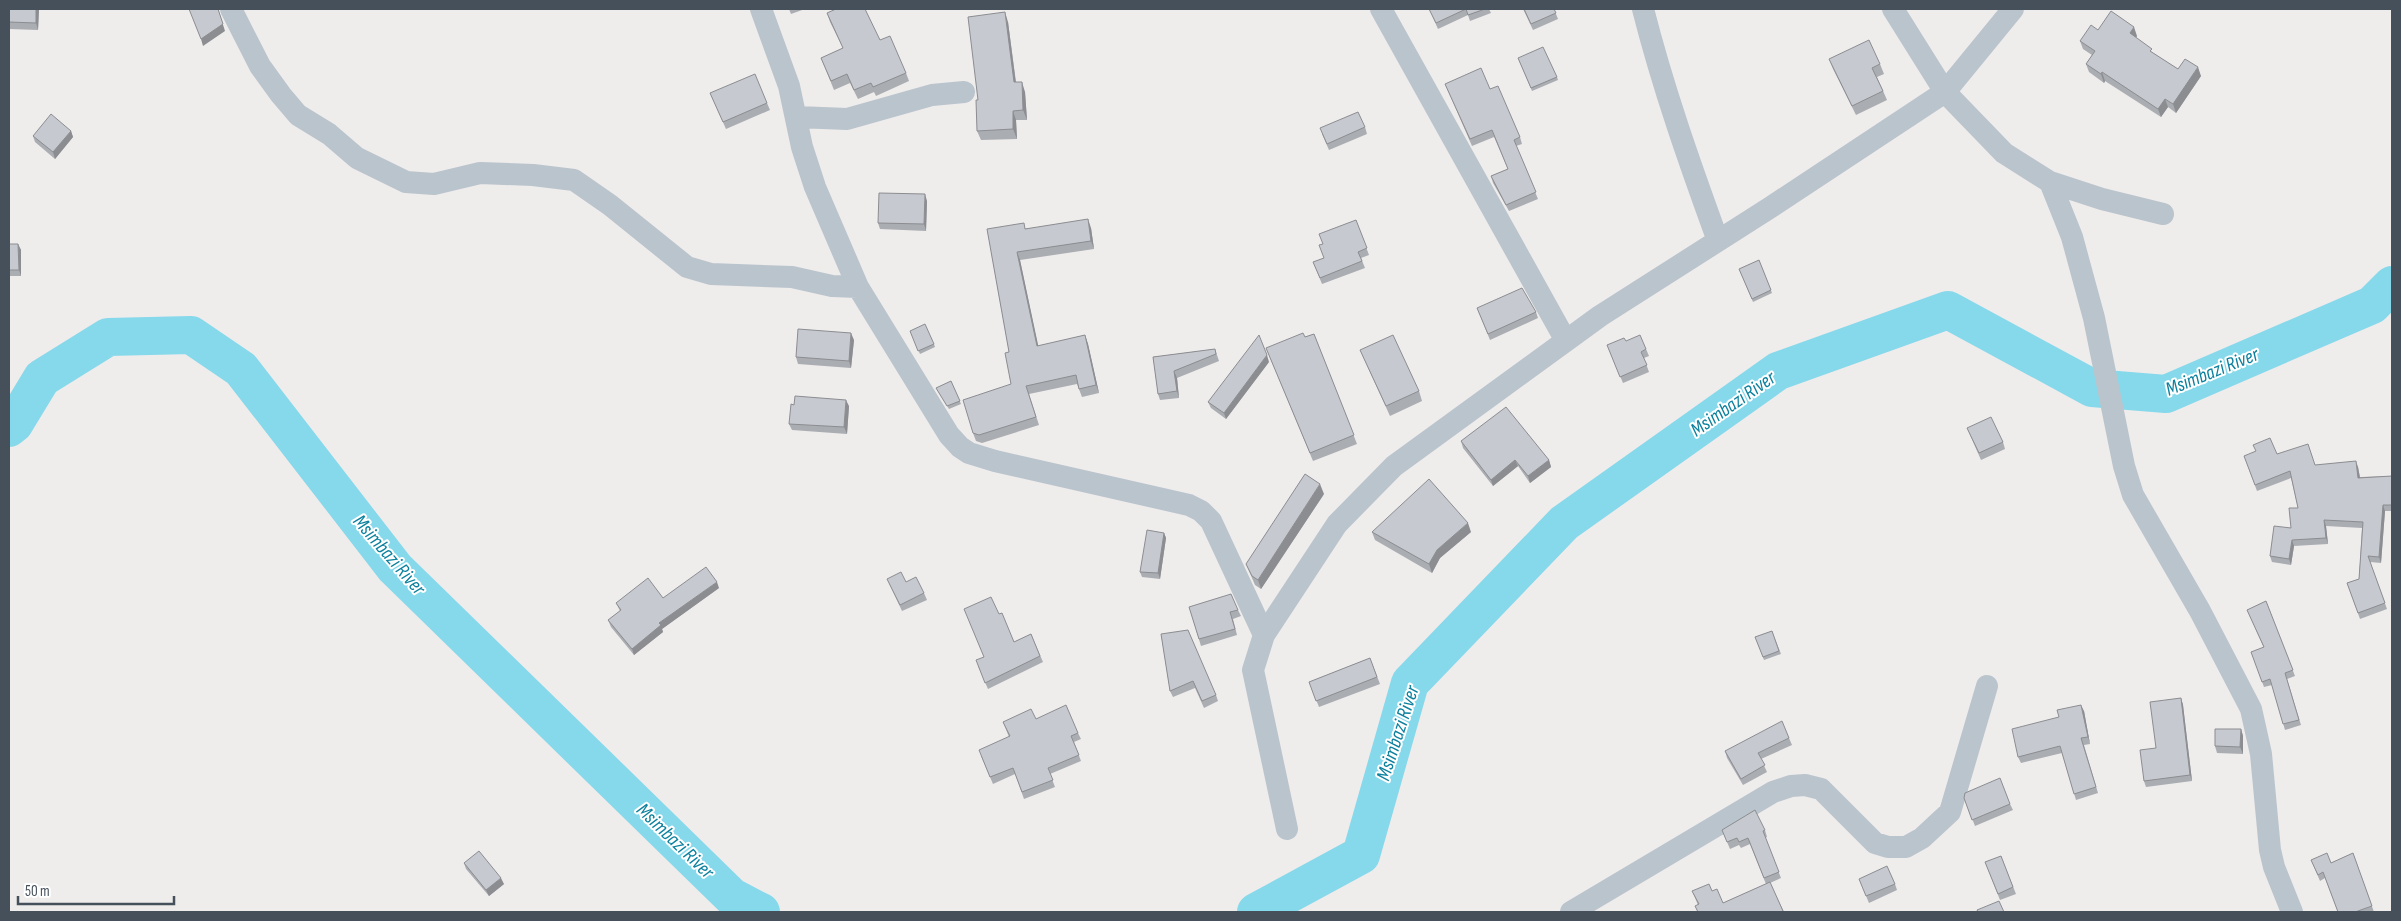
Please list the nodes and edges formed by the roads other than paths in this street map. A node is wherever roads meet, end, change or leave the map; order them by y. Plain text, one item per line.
1 (231, 9) edge
2 (761, 9) edge
3 (1381, 9) edge
4 (1643, 9) edge
5 (1893, 9) edge
6 (2013, 9) edge
7 (964, 92) dead end
8 (1945, 92) junction
9 (797, 117) junction
10 (2050, 182) junction
11 (2163, 214) dead end
12 (1718, 241) junction
13 (858, 287) junction
14 (1566, 341) junction
15 (1264, 635) junction
16 (1987, 686) dead end
17 (1287, 829) dead end
18 (1571, 912) edge
19 (2292, 912) edge

1 - 13 street
2 - 9 street
3 - 14 street
4 - 12 street
5 - 8 street
6 - 8 street
7 - 9 street
8 - 10 street
8 - 12 street
9 - 13 street
10 - 11 street
10 - 19 street
12 - 14 street
13 - 15 street
14 - 15 street
15 - 17 street
16 - 18 street

